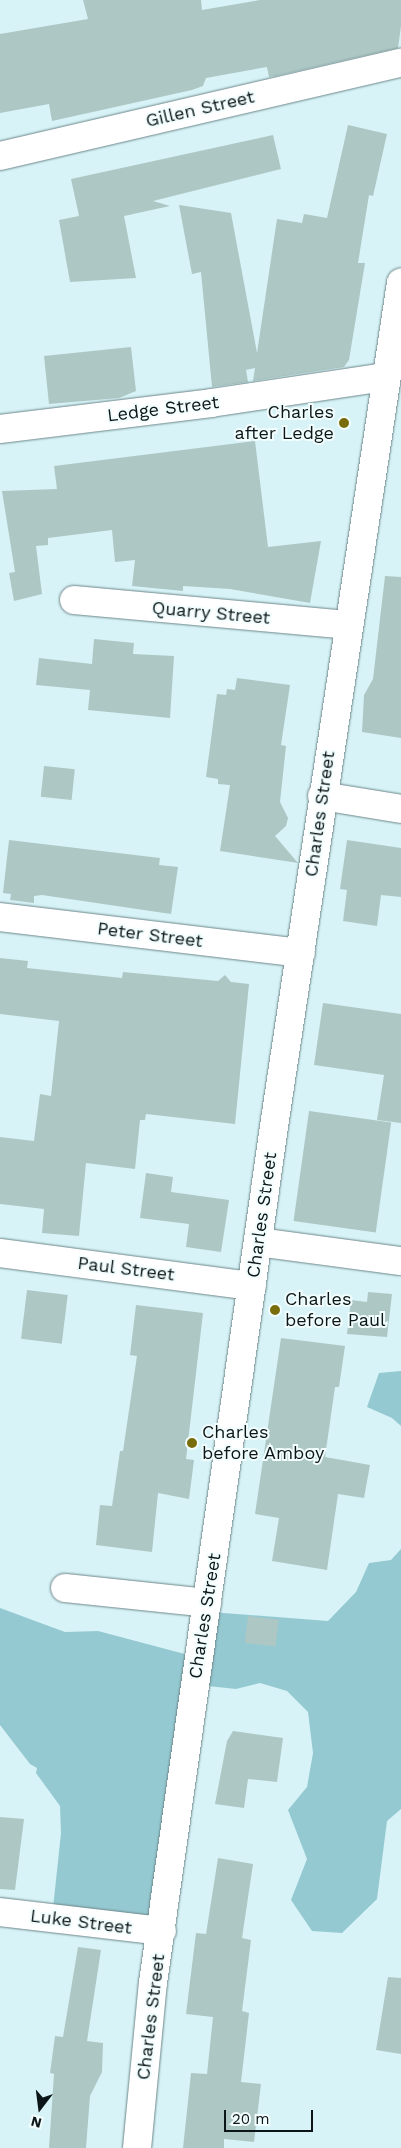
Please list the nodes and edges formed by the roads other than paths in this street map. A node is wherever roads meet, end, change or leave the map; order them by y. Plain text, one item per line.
1 (401, 63) edge
2 (0, 156) edge
3 (401, 283) edge
4 (385, 377) junction
5 (0, 429) edge
6 (74, 600) dead end
7 (347, 625) junction
8 (322, 796) junction
9 (401, 809) edge
10 (0, 917) edge
11 (300, 953) junction
12 (258, 1242) junction
13 (0, 1253) edge
14 (401, 1261) edge
15 (252, 1286) junction
16 (65, 1588) dead end
17 (207, 1603) junction
18 (0, 1912) edge
19 (162, 1931) junction
20 (137, 2148) edge

1 - 2 street, Gillen Street
3 - 4 street, Charles Street
4 - 5 street, Ledge Street
4 - 7 street, Charles Street
6 - 7 street, Quarry Street
7 - 8 street, Charles Street
8 - 9 street
8 - 11 street, Charles Street
10 - 11 street, Peter Street
11 - 12 street, Charles Street
12 - 14 street
12 - 15 street, Charles Street
13 - 15 street, Paul Street
15 - 17 street, Charles Street
16 - 17 street
17 - 19 street, Charles Street
18 - 19 street, Luke Street
19 - 20 street, Charles Street

